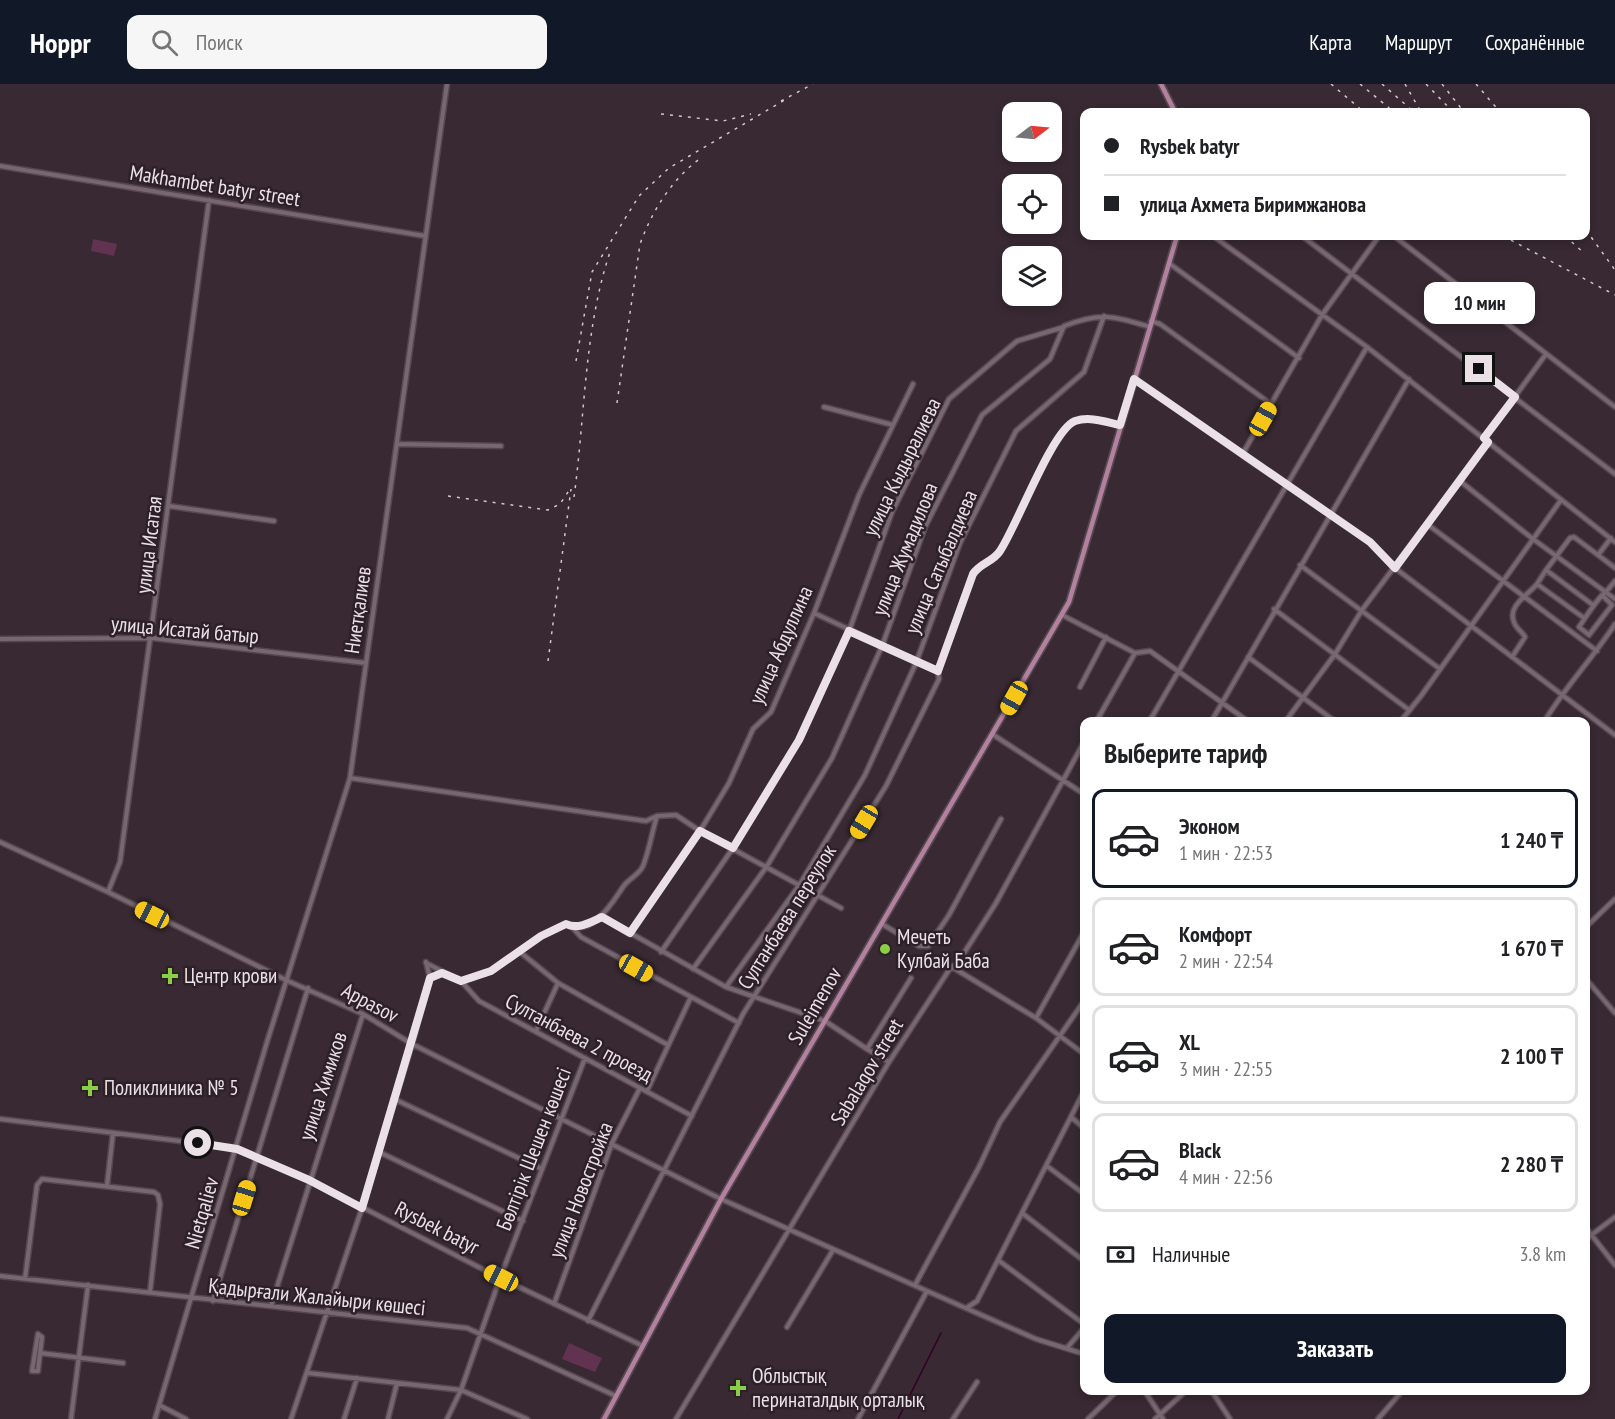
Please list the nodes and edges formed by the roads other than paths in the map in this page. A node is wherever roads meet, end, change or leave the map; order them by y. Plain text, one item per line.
1 (447, 84) edge
2 (1161, 84) edge
3 (1173, 108) edge
4 (0, 166) edge
5 (209, 200) junction
6 (426, 236) junction
7 (1176, 240) edge
8 (1219, 240) edge
9 (1308, 240) edge
10 (1376, 240) edge
11 (1399, 240) edge
12 (1170, 264) junction
13 (1352, 272) junction
14 (1322, 315) junction
15 (1104, 316) junction
16 (1151, 321) junction
17 (1064, 326) junction
18 (1150, 327) junction
19 (1367, 347) junction
20 (1546, 354) junction
21 (1299, 358) junction
22 (1134, 379) junction
23 (1409, 379) junction
24 (913, 384) dead end
25 (1515, 397) junction
26 (1271, 404) junction
27 (824, 407) dead end
28 (1615, 407) edge
29 (893, 425) junction
30 (1120, 425) junction
31 (1484, 438) junction
32 (1488, 442) junction
33 (397, 444) junction
34 (501, 446) dead end
35 (1242, 455) junction
36 (1615, 474) edge
37 (1460, 481) junction
38 (1286, 486) junction
39 (1561, 500) junction
40 (169, 506) junction
41 (1330, 514) junction
42 (274, 521) dead end
43 (1427, 524) junction
44 (1611, 538) junction
45 (1533, 539) junction
46 (1615, 542) edge
47 (1598, 555) junction
48 (1556, 556) junction
49 (1300, 564) junction
50 (1395, 568) junction
51 (1615, 568) edge
52 (1546, 570) junction
53 (1501, 580) junction
54 (1615, 581) edge
55 (1537, 584) junction
56 (1604, 593) junction
57 (1524, 596) junction
58 (1615, 599) edge
59 (1593, 605) junction
60 (1274, 609) junction
61 (1362, 610) junction
62 (814, 614) junction
63 (1062, 615) junction
64 (1584, 618) junction
65 (1615, 624) edge
66 (1470, 626) junction
67 (1579, 627) junction
68 (849, 631) junction
69 (1574, 634) junction
70 (152, 638) junction
71 (1106, 638) junction
72 (0, 639) edge
73 (882, 646) junction
74 (1597, 651) junction
75 (1136, 653) junction
76 (1335, 654) junction
77 (1248, 657) junction
78 (1512, 657) junction
79 (366, 663) junction
80 (916, 663) junction
81 (1440, 669) junction
82 (938, 671) junction
83 (1178, 671) junction
84 (1080, 687) dead end
85 (1562, 693) junction
86 (1302, 697) junction
87 (1223, 703) junction
88 (1409, 710) junction
89 (1099, 717) edge
90 (1152, 717) edge
91 (1214, 717) edge
92 (1242, 717) edge
93 (1288, 717) edge
94 (1329, 717) edge
95 (1404, 717) edge
96 (1547, 717) edge
97 (992, 734) junction
98 (1615, 735) edge
99 (1080, 749) edge
100 (350, 778) junction
101 (1063, 780) junction
102 (1080, 791) edge
103 (657, 816) junction
104 (1001, 819) dead end
105 (700, 831) junction
106 (0, 842) edge
107 (733, 848) junction
108 (767, 866) junction
109 (800, 884) junction
110 (108, 892) junction
111 (820, 895) junction
112 (1615, 899) edge
113 (841, 908) dead end
114 (602, 917) junction
115 (1590, 923) edge
116 (882, 924) junction
117 (572, 927) junction
118 (630, 933) junction
119 (1080, 939) edge
120 (520, 952) junction
121 (661, 952) junction
122 (951, 967) junction
123 (693, 969) junction
124 (442, 973) junction
125 (430, 978) junction
126 (912, 978) dead end
127 (288, 981) junction
128 (461, 981) junction
129 (558, 983) junction
130 (1590, 984) edge
131 (726, 987) junction
132 (308, 988) junction
133 (753, 997) junction
134 (690, 999) junction
135 (1080, 1007) edge
136 (1615, 1013) edge
137 (363, 1014) junction
138 (1035, 1018) junction
139 (825, 1022) junction
140 (739, 1023) junction
141 (536, 1032) junction
142 (1060, 1035) junction
143 (412, 1044) junction
144 (668, 1045) junction
145 (867, 1048) junction
146 (1080, 1051) edge
147 (585, 1059) junction
148 (889, 1062) junction
149 (640, 1088) junction
150 (647, 1091) junction
151 (394, 1099) junction
152 (1080, 1099) edge
153 (692, 1116) junction
154 (562, 1117) junction
155 (1071, 1117) junction
156 (0, 1119) edge
157 (1080, 1125) edge
158 (113, 1133) junction
159 (612, 1143) junction
160 (237, 1149) junction
161 (379, 1152) junction
162 (257, 1157) junction
163 (1047, 1166) junction
164 (542, 1169) junction
165 (664, 1171) junction
166 (309, 1180) junction
167 (107, 1186) junction
168 (1080, 1191) edge
169 (721, 1199) junction
170 (362, 1208) junction
171 (1022, 1213) junction
172 (1615, 1217) edge
173 (523, 1221) junction
174 (789, 1228) junction
175 (1591, 1235) joint
176 (833, 1250) junction
177 (1080, 1258) edge
178 (998, 1260) junction
179 (1615, 1265) edge
180 (0, 1276) edge
181 (501, 1278) junction
182 (25, 1279) junction
183 (88, 1285) junction
184 (915, 1285) junction
185 (927, 1291) junction
186 (150, 1292) junction
187 (192, 1299) junction
188 (213, 1301) junction
189 (554, 1304) junction
190 (271, 1306) junction
191 (967, 1307) junction
192 (326, 1311) junction
193 (588, 1321) junction
194 (1080, 1323) edge
195 (787, 1327) dead end
196 (1080, 1332) edge
197 (480, 1333) junction
198 (643, 1346) junction
199 (1068, 1348) junction
200 (1080, 1352) edge
201 (40, 1353) junction
202 (79, 1358) junction
203 (123, 1363) dead end
204 (308, 1372) junction
205 (357, 1378) junction
206 (977, 1382) dead end
207 (397, 1383) junction
208 (461, 1390) junction
209 (1113, 1395) edge
210 (1147, 1395) edge
211 (1181, 1395) edge
212 (1214, 1395) edge
213 (1399, 1395) edge
214 (616, 1396) junction
215 (159, 1405) junction
216 (1160, 1414) junction
217 (71, 1419) edge
218 (155, 1419) edge
219 (186, 1419) edge
220 (291, 1419) edge
221 (344, 1419) edge
222 (387, 1419) edge
223 (447, 1419) edge
224 (527, 1419) edge
225 (604, 1419) edge
226 (675, 1419) edge
227 (858, 1419) edge
228 (952, 1419) edge
229 (1088, 1419) edge
230 (1155, 1419) edge
231 (1163, 1419) edge
232 (1230, 1419) edge
233 (1378, 1419) edge

1 - 6 street, Ниетқалиев
2 - 3 main road
4 - 5 street, Makhambet batyr street
5 - 6 street, Makhambet batyr street
5 - 40 street, улица Исатая
6 - 33 street, Ниетқалиев
7 - 12 main road, Suleimenov
8 - 14 street
9 - 13 street
10 - 13 street
11 - 20 street
12 - 16 main road, Suleimenov
12 - 21 street
13 - 14 street
13 - 25 street
14 - 19 street
14 - 21 street
15 - 17 street
15 - 18 street
15 - 80 street, улица Сатыбалдиева
16 - 18 main road, Suleimenov
16 - 26 street
17 - 68 street, улица Кыдыралиева
17 - 73 street, улица Жумадилова
18 - 22 main road, Suleimenov
19 - 23 street
19 - 38 street
20 - 25 street
20 - 28 street
21 - 26 street
22 - 30 main road, Suleimenov
22 - 35 street
23 - 31 street
23 - 41 street
24 - 29 street, улица Абдуллина
25 - 31 street
25 - 36 street
26 - 35 street
27 - 29 street
29 - 62 street, улица Абдуллина
30 - 63 main road, Suleimenov
30 - 82 street, Султанбаева переулок
31 - 32 street
32 - 37 street
32 - 39 street
33 - 34 street
33 - 79 street, Ниетқалиев
35 - 38 street
37 - 43 street
37 - 45 street
38 - 41 street
38 - 83 street
39 - 44 street
39 - 45 street
40 - 42 street
40 - 70 street, улица Исатая
41 - 49 street
41 - 50 street
43 - 50 street
43 - 53 street
44 - 46 street
44 - 47 street
45 - 48 street
45 - 53 street
47 - 48 street
47 - 51 street
48 - 52 street
48 - 56 street
49 - 60 street
49 - 61 street
50 - 61 street
50 - 66 street
52 - 55 street
52 - 59 street
53 - 57 street
53 - 66 street
54 - 56 street
55 - 57 street
55 - 64 street
56 - 58 street
56 - 59 street
56 - 67 street
57 - 69 street
57 - 78 street
59 - 64 street
60 - 76 street
60 - 77 street
61 - 76 street
61 - 81 street
62 - 68 street
62 - 105 street, улица Абдуллина
63 - 71 street
63 - 97 main road, Suleimenov
64 - 67 street
65 - 74 street
66 - 78 street
66 - 81 street
67 - 69 street
68 - 73 street
68 - 107 street, улица Кыдыралиева
69 - 74 street
70 - 72 street, улица Исатай батыр
70 - 79 street, улица Исатай батыр
70 - 110 street, улица Исатая
71 - 75 street
71 - 84 street
73 - 80 street
73 - 108 street, улица Жумадилова
74 - 85 street
75 - 83 street
75 - 89 street
76 - 86 street
76 - 88 street
77 - 86 street
77 - 87 street
78 - 85 street
79 - 100 street, Ниетқалиев
80 - 82 street
80 - 109 street, улица Сатыбалдиева
81 - 88 street
82 - 111 street, Султанбаева переулок
83 - 87 street
83 - 90 street
85 - 96 street
85 - 98 street
86 - 93 street
86 - 94 street
87 - 91 street
87 - 92 street
88 - 95 street
97 - 101 street
97 - 116 main road, Suleimenov
99 - 101 street, Sabalaqov street
100 - 103 street
100 - 127 street, Ниетқалиев
101 - 102 street
101 - 122 street, Sabalaqov street
103 - 105 street
103 - 114 street
104 - 116 street
105 - 107 street
105 - 118 street, улица Абдуллина
106 - 110 street, Appasov
107 - 108 street
107 - 121 street, улица Кыдыралиева
108 - 109 street
108 - 123 street, улица Жумадилова
109 - 111 street
109 - 131 street, улица Сатыбалдиева
110 - 127 street, Appasov
111 - 113 street
111 - 133 street, Султанбаева переулок
112 - 115 street
114 - 117 street
114 - 118 street
116 - 139 main road, Suleimenov
117 - 120 street
117 - 134 street
118 - 121 street
119 - 138 street
120 - 128 street
120 - 129 street
121 - 123 street
122 - 138 street
122 - 148 street, Sabalaqov street
123 - 131 street
124 - 125 street
124 - 125 street, Султанбаева 2 проезд
124 - 128 street, Султанбаева 2 проезд
125 - 143 street
126 - 145 street
127 - 132 street, Appasov
127 - 160 street, Nietqaliev
128 - 141 street, Султанбаева 2 проезд
129 - 141 street
129 - 144 street
130 - 136 street
131 - 133 street
132 - 137 street, Appasov
132 - 162 street
133 - 139 street
133 - 140 street, Султанбаева переулок
134 - 140 street
134 - 144 street
135 - 142 street
137 - 143 street, Appasov
137 - 166 street, улица Химиков
138 - 142 street
139 - 145 street
139 - 169 main road, Suleimenov
140 - 153 street, Султанбаева переулок
141 - 147 street, Султанбаева 2 проезд
142 - 146 street
142 - 184 street
143 - 151 street
143 - 154 street, Appasov
144 - 150 street
145 - 148 street
147 - 149 street, Султанбаева 2 проезд
147 - 154 street, Бөлтірік Шешен көшесі
148 - 174 street, Sabalaqov street
149 - 150 street, Султанбаева 2 проезд
149 - 159 street, улица Новостройка
150 - 153 street, Султанбаева 2 проезд
151 - 161 street
151 - 164 street
152 - 155 street
153 - 165 street, Султанбаева переулок
154 - 159 street, Appasov
154 - 164 street, Бөлтірік Шешен көшесі
155 - 157 street
155 - 163 street
156 - 158 street, Rysbek batyr
158 - 160 street, Rysbek batyr
158 - 167 street
159 - 165 street, Appasov
159 - 189 street, улица Новостройка
160 - 162 street, Rysbek batyr
160 - 187 street, Nietqaliev
161 - 170 street
161 - 173 street
162 - 166 street, Rysbek batyr
162 - 188 street
163 - 168 street
163 - 171 street
164 - 173 street, Бөлтірік Шешен көшесі
165 - 169 street, Appasov
165 - 193 street, Султанбаева переулок
166 - 170 street, Rysbek batyr
166 - 190 street, улица Химиков
167 - 182 street
167 - 186 street
169 - 174 street, Appasov
169 - 198 main road, Suleimenov
170 - 181 street, Rysbek batyr
170 - 192 street
171 - 177 street
171 - 178 street
172 - 175 street
173 - 181 street, Бөлтірік Шешен көшесі
174 - 176 street, Appasov
174 - 226 street, Sabalaqov street
175 - 179 street
176 - 184 street, Appasov
176 - 195 street
178 - 191 street
178 - 194 street
180 - 182 street, Қадырғали Жалайыри көшесі
181 - 189 street, Rysbek batyr
181 - 197 street, Бөлтірік Шешен көшесі
182 - 183 street, Қадырғали Жалайыри көшесі
183 - 186 street, Қадырғали Жалайыри көшесі
183 - 202 street
184 - 185 street, Appasov
185 - 191 street, Appasov
185 - 227 street
186 - 187 street, Қадырғали Жалайыри көшесі
187 - 188 street, Қадырғали Жалайыри көшесі
187 - 215 street, Nietqaliev
188 - 190 street, Қадырғали Жалайыри көшесі
189 - 193 street, Rysbek batyr
190 - 192 street, Қадырғали Жалайыри көшесі
191 - 199 street, Appasov
192 - 197 street, Қадырғали Жалайыри көшесі
192 - 204 street
193 - 198 street, Rysbek batyr
196 - 199 street
197 - 208 street, Бөлтірік Шешен көшесі
197 - 214 street, Қадырғали Жалайыри көшесі
198 - 214 main road, Suleimenov
199 - 200 street, Appasov
201 - 201 street
201 - 202 street
202 - 203 street
202 - 217 street
204 - 205 street
204 - 220 street
205 - 207 street
205 - 221 street
206 - 228 street
207 - 208 street
207 - 222 street
208 - 223 street, Бөлтірік Шешен көшесі
208 - 224 street
209 - 229 street
210 - 216 street
211 - 216 street
212 - 232 street
213 - 233 street
214 - 225 main road, Suleimenov
215 - 218 street, Nietqaliev
215 - 219 street
216 - 230 street
216 - 231 street

